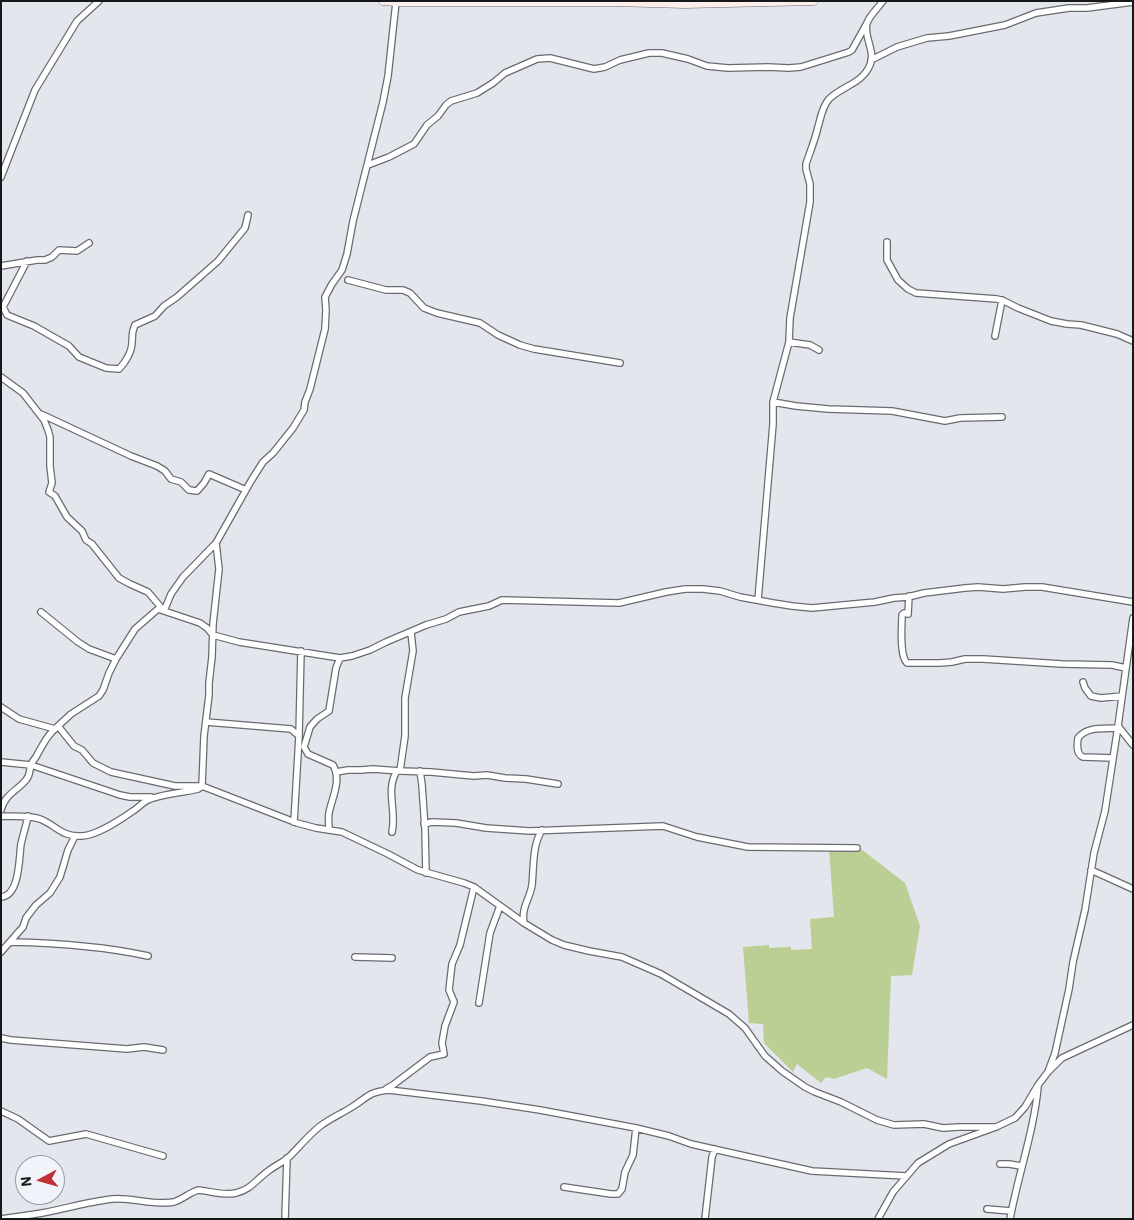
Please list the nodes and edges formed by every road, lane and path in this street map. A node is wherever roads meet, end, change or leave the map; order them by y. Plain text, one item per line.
1 (99, 1) edge
2 (383, 1) edge
3 (814, 1) edge
4 (884, 1) edge
5 (396, 2) edge
6 (688, 2) edge
7 (731, 2) edge
8 (1133, 2) edge
9 (867, 24) junction
10 (871, 60) junction
11 (368, 164) junction
12 (1, 177) edge
13 (248, 215) dead end
14 (886, 242) dead end
15 (89, 243) dead end
16 (27, 261) junction
17 (1, 266) edge
18 (348, 280) dead end
19 (1002, 300) junction
20 (995, 336) dead end
21 (1133, 341) edge
22 (789, 342) junction
23 (819, 350) dead end
24 (620, 363) dead end
25 (1, 378) edge
26 (773, 402) junction
27 (39, 413) junction
28 (1002, 417) dead end
29 (246, 490) junction
30 (216, 543) junction
31 (909, 596) junction
32 (758, 600) junction
33 (1133, 602) edge
34 (164, 611) junction
35 (41, 612) dead end
36 (1133, 618) edge
37 (411, 632) junction
38 (213, 636) junction
39 (301, 652) junction
40 (340, 658) junction
41 (116, 659) junction
42 (1126, 668) junction
43 (1083, 682) dead end
44 (1122, 696) junction
45 (1, 707) edge
46 (206, 722) junction
47 (57, 727) junction
48 (1118, 727) junction
49 (299, 736) junction
50 (1130, 737) edge
51 (1133, 745) edge
52 (1113, 758) junction
53 (1, 762) edge
54 (31, 765) junction
55 (398, 771) junction
56 (420, 771) junction
57 (336, 772) junction
58 (558, 784) dead end
59 (202, 786) junction
60 (157, 797) junction
61 (1, 810) edge
62 (1, 816) edge
63 (28, 816) junction
64 (294, 822) junction
65 (424, 824) junction
66 (329, 830) junction
67 (542, 830) junction
68 (392, 832) dead end
69 (75, 836) junction
70 (857, 848) dead end
71 (1092, 870) junction
72 (426, 873) junction
73 (474, 888) junction
74 (1133, 889) edge
75 (1, 897) edge
76 (500, 906) junction
77 (524, 923) junction
78 (10, 942) junction
79 (3, 948) edge
80 (148, 956) dead end
81 (355, 957) dead end
82 (392, 958) dead end
83 (479, 1003) dead end
84 (1133, 1025) edge
85 (1, 1038) edge
86 (163, 1050) dead end
87 (1048, 1072) junction
88 (1038, 1085) junction
89 (382, 1091) junction
90 (1, 1111) edge
91 (996, 1127) junction
92 (636, 1128) junction
93 (715, 1149) junction
94 (163, 1156) dead end
95 (288, 1158) junction
96 (1000, 1164) dead end
97 (1021, 1166) junction
98 (906, 1176) junction
99 (564, 1187) dead end
100 (987, 1209) dead end
101 (1011, 1210) junction
102 (1, 1219) edge
103 (286, 1219) edge
104 (705, 1219) edge
105 (878, 1219) edge
106 (1010, 1219) edge

1 - 12 street
2 - 5 street
3 - 7 street
4 - 9 street
5 - 6 street
5 - 11 street
6 - 7 street
8 - 10 street
9 - 10 street
9 - 11 street
10 - 22 street
11 - 29 street
13 - 16 street
14 - 19 street
15 - 16 street
16 - 17 street
18 - 24 street
19 - 20 street
19 - 21 street
22 - 23 street
22 - 26 street
25 - 27 street
26 - 28 street
26 - 32 street
27 - 29 street
27 - 34 street
29 - 30 street
30 - 34 street
30 - 38 street
31 - 32 street
31 - 33 street
31 - 42 street
32 - 37 street
34 - 38 street
34 - 41 street
35 - 41 street
36 - 42 street
37 - 40 street
37 - 55 street
38 - 39 street
38 - 46 street
39 - 40 street
39 - 49 street
40 - 57 street
41 - 47 street
42 - 44 street
43 - 44 street
44 - 48 street
45 - 47 street
46 - 49 street
46 - 59 street
47 - 54 street
47 - 59 street
48 - 50 street
48 - 52 street
48 - 52 street
49 - 64 street
50 - 51 street
52 - 71 street
53 - 54 street
54 - 60 street
54 - 61 street
55 - 56 street
55 - 57 street
55 - 68 street
56 - 58 street
56 - 65 street
57 - 66 street
59 - 60 street
59 - 64 street
60 - 69 street
62 - 63 street
63 - 69 street
63 - 75 street
64 - 66 street
65 - 67 street
65 - 72 street
66 - 72 street
67 - 70 street
67 - 77 street
69 - 78 street
71 - 74 street
71 - 87 street
72 - 73 street
73 - 76 street
73 - 89 street
76 - 77 street
76 - 83 street
77 - 91 street
78 - 79 street
78 - 80 street
81 - 82 street
84 - 87 street
85 - 86 street
87 - 88 street
88 - 91 street
88 - 97 street
89 - 92 street
89 - 95 street
90 - 94 street
91 - 98 street
92 - 93 street
92 - 99 street
93 - 98 street
93 - 104 street
95 - 102 street
95 - 103 street
96 - 97 street
97 - 101 street
98 - 105 street
100 - 101 street
101 - 106 street

